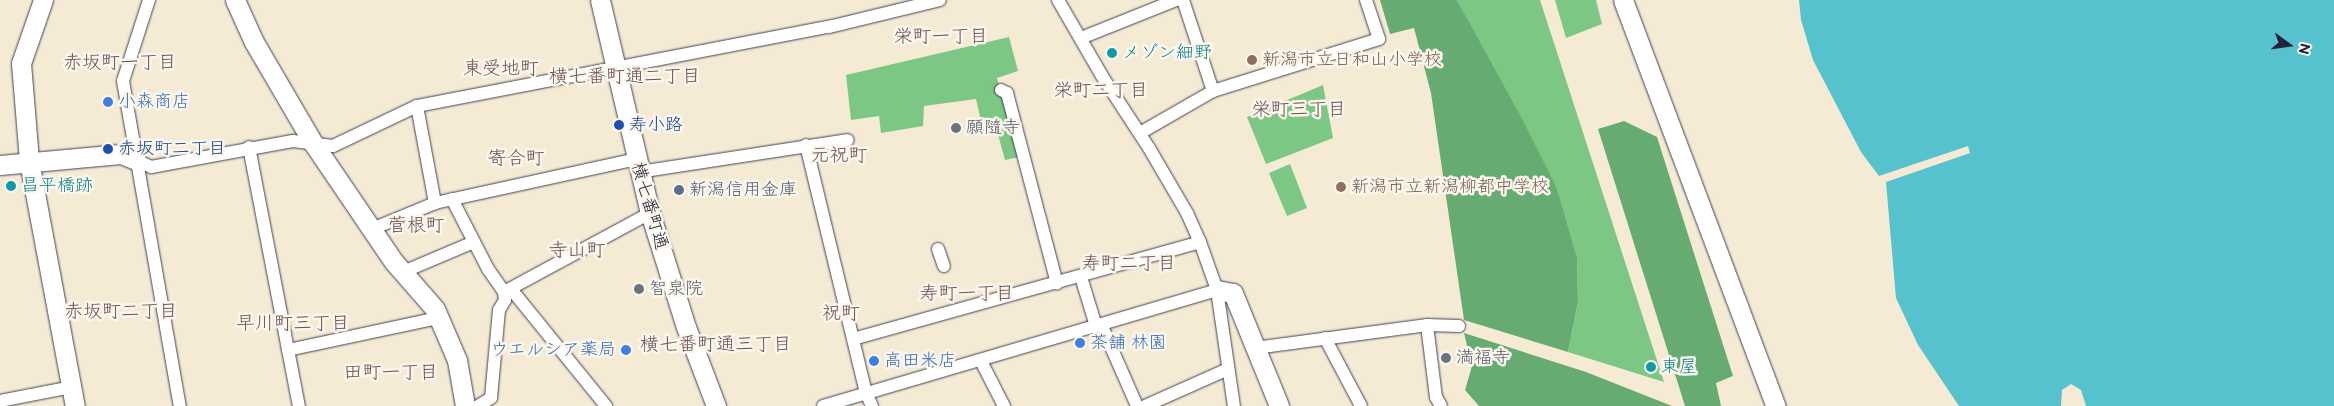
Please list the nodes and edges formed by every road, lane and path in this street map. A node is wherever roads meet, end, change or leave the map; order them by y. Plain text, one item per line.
1 (43, 0) edge
2 (149, 0) edge
3 (235, 0) edge
4 (940, 0) edge
5 (1058, 0) edge
6 (1176, 0) edge
7 (1183, 0) edge
8 (1366, 0) edge
9 (1623, 0) edge
10 (605, 1) edge
11 (1081, 38) junction
12 (616, 67) junction
13 (1001, 90) dead end
14 (1213, 91) junction
15 (417, 106) junction
16 (1140, 133) junction
17 (848, 140) dead end
18 (313, 143) junction
19 (806, 145) junction
20 (249, 147) junction
21 (136, 160) junction
22 (29, 161) junction
23 (0, 165) edge
24 (637, 166) junction
25 (452, 199) junction
26 (435, 203) junction
27 (650, 214) junction
28 (372, 229) junction
29 (474, 242) junction
30 (1200, 242) junction
31 (938, 250) dead end
32 (944, 266) dead end
33 (402, 272) junction
34 (1081, 277) junction
35 (1057, 284) junction
36 (507, 290) junction
37 (1217, 290) junction
38 (439, 318) junction
39 (1098, 325) junction
40 (1427, 325) junction
41 (1459, 326) dead end
42 (1325, 338) junction
43 (853, 339) junction
44 (1255, 348) junction
45 (288, 350) junction
46 (981, 361) junction
47 (1228, 369) junction
48 (72, 387) junction
49 (866, 393) junction
50 (0, 401) edge
51 (75, 406) edge
52 (180, 406) edge
53 (298, 406) edge
54 (465, 406) edge
55 (478, 406) edge
56 (606, 406) edge
57 (716, 406) edge
58 (823, 406) edge
59 (872, 406) edge
60 (1004, 406) edge
61 (1137, 406) edge
62 (1146, 406) edge
63 (1234, 406) edge
64 (1279, 406) edge
65 (1361, 406) edge
66 (1441, 406) edge
67 (1776, 406) edge

1 - 22 street
2 - 21 street
3 - 18 street
4 - 12 street
5 - 11 street
6 - 11 street
7 - 14 street
8 - 14 street
9 - 67 street
10 - 12 street, 横七番町通
11 - 16 street
12 - 15 street
12 - 24 street, 横七番町通
13 - 35 street
14 - 16 street
15 - 18 street
15 - 26 street
16 - 30 street
17 - 19 street
18 - 20 street
18 - 28 street
19 - 24 street
19 - 43 street
20 - 21 street
20 - 45 street
21 - 22 street
21 - 52 street
22 - 23 street
22 - 48 street
24 - 25 street
24 - 27 street, 横七番町通
25 - 26 street
25 - 29 street
26 - 28 street
27 - 36 street
27 - 57 street, 横七番町通
28 - 33 street
29 - 33 street
29 - 36 street
30 - 34 street
30 - 37 street
31 - 32 street
33 - 38 street
34 - 35 street
34 - 39 street
35 - 43 street
36 - 55 street
36 - 56 street
37 - 39 street
37 - 44 street
37 - 47 street
38 - 45 street
38 - 54 street
39 - 46 street
39 - 61 street
40 - 41 street
40 - 42 street
40 - 66 street
42 - 44 street
42 - 65 street
43 - 49 street
44 - 64 street
45 - 53 street
46 - 49 street
46 - 60 street
47 - 62 street
47 - 63 street
48 - 50 street
48 - 51 street
49 - 58 street
49 - 59 street

